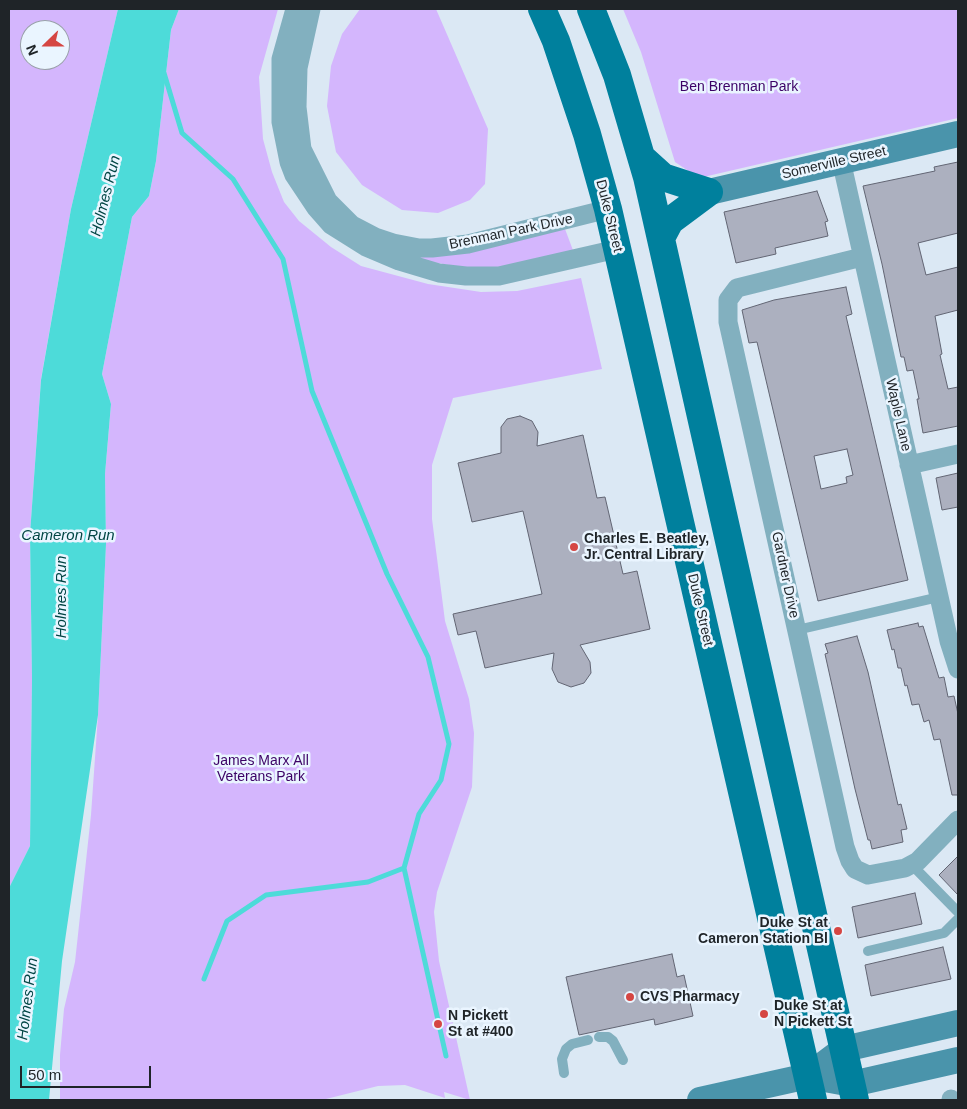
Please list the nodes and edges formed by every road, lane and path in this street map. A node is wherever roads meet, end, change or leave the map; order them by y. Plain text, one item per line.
1 (295, 9) edge
2 (311, 9) edge
3 (542, 9) edge
4 (591, 9) edge
5 (604, 9) edge
6 (633, 127) junction
7 (958, 134) edge
8 (642, 158) junction
9 (841, 160) junction
10 (709, 192) junction
11 (608, 208) junction
12 (661, 238) junction
13 (617, 249) junction
14 (862, 257) junction
15 (958, 454) edge
16 (909, 465) junction
17 (939, 597) junction
18 (797, 630) junction
19 (958, 669) edge
20 (958, 820) edge
21 (912, 865) junction
22 (958, 912) edge
23 (958, 920) edge
24 (868, 951) dead end
25 (958, 1024) edge
26 (599, 1037) dead end
27 (588, 1040) dead end
28 (844, 1049) junction
29 (623, 1060) dead end
30 (958, 1060) edge
31 (564, 1074) dead end
32 (811, 1088) edge
33 (854, 1092) edge
34 (715, 1099) edge

1 - 13 street
2 - 11 street, Brenman Park Drive
3 - 11 main road, Duke Street
4 - 6 main road
5 - 6 main road
6 - 8 main road
7 - 9 street, Somerville Street
8 - 10 main road
8 - 12 main road
9 - 10 street, Somerville Street
9 - 14 street, Waple Lane
10 - 12 main road
11 - 13 main road, Duke Street
12 - 28 main road
13 - 32 main road, Duke Street
14 - 16 street, Waple Lane
14 - 18 street, Gardner Drive
15 - 16 street
16 - 17 street, Waple Lane
17 - 18 lane
17 - 19 street, Waple Lane
18 - 21 street, Gardner Drive
20 - 21 street, Gardner Drive
21 - 22 lane
23 - 24 lane
25 - 28 street
26 - 29 lane
27 - 31 lane
28 - 32 street
28 - 33 main road
30 - 33 street
32 - 33 street
32 - 34 street

